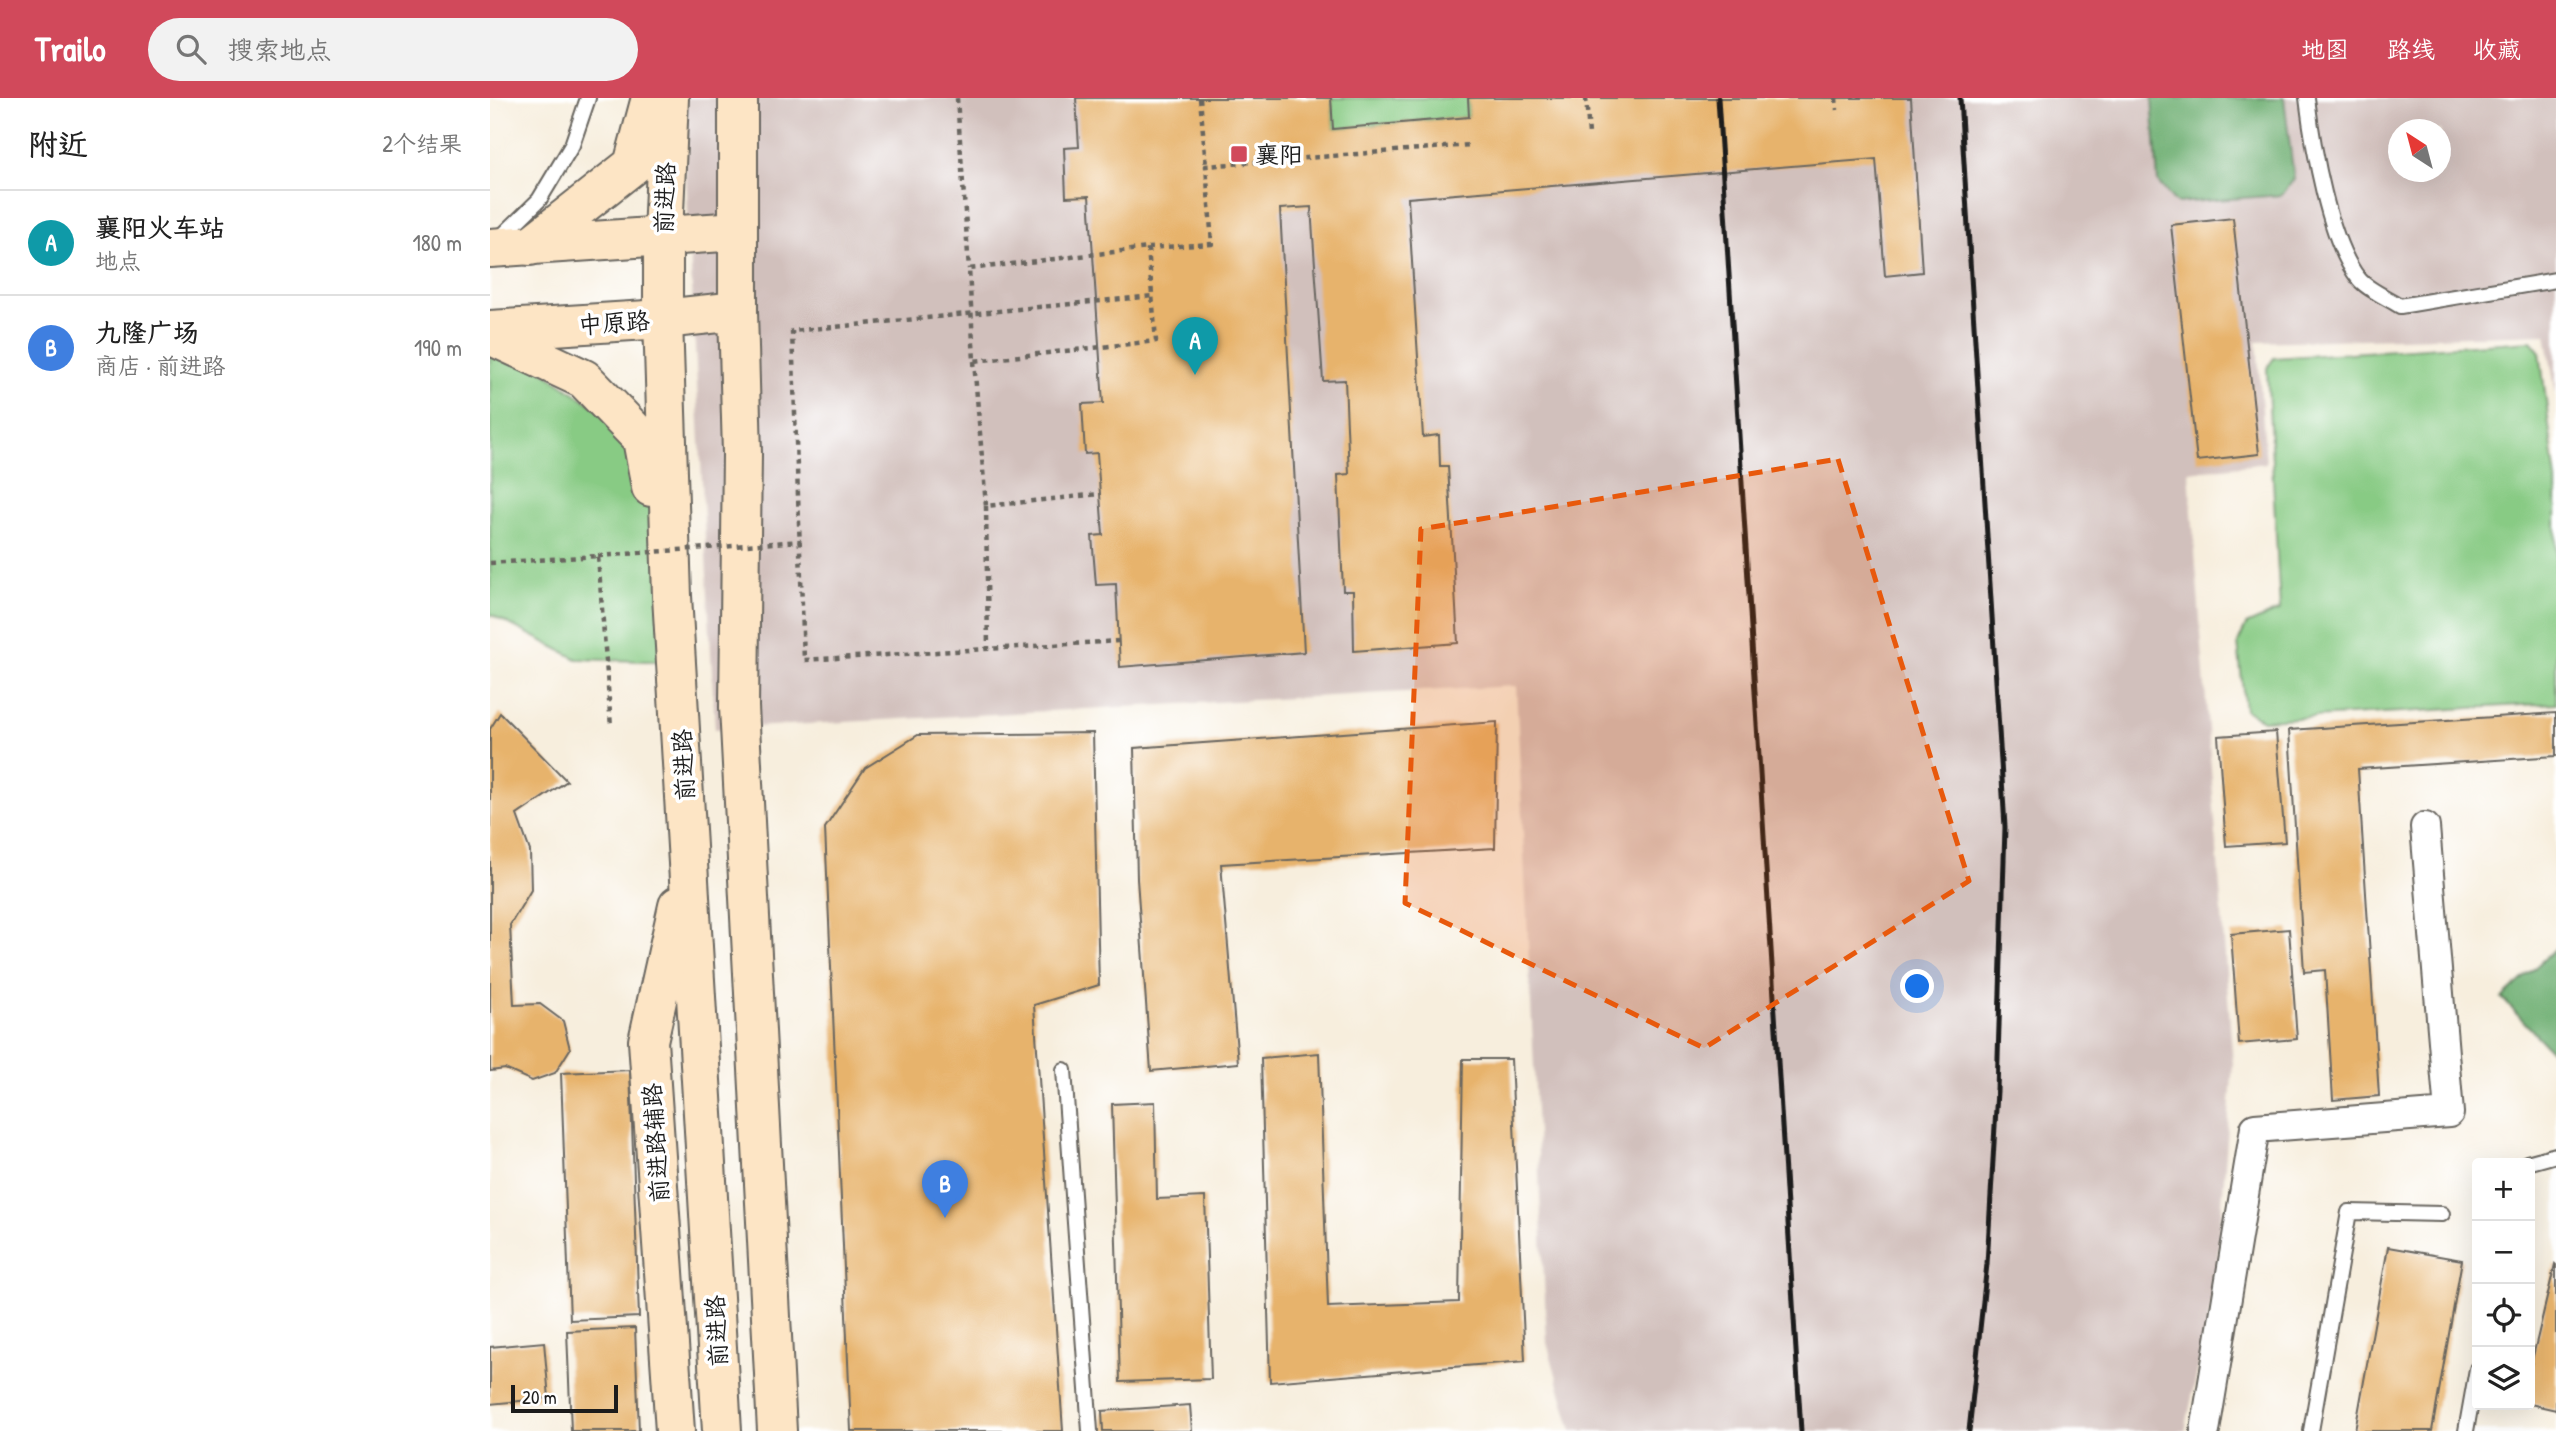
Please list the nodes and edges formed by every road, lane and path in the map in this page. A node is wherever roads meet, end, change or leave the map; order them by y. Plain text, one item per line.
1 (588, 98) edge
2 (651, 98) edge
3 (668, 98) edge
4 (738, 98) edge
5 (957, 98) edge
6 (1200, 98) edge
7 (1586, 98) edge
8 (1836, 98) edge
9 (2307, 98) edge
10 (1837, 110) dead end
11 (1589, 134) dead end
12 (1470, 145) dead end
13 (1206, 166) junction
14 (738, 231) junction
15 (663, 235) junction
16 (530, 246) junction
17 (490, 248) edge
18 (1148, 248) junction
19 (969, 269) junction
20 (2556, 280) edge
21 (1153, 296) junction
22 (738, 311) junction
23 (972, 314) junction
24 (663, 319) junction
25 (490, 333) edge
26 (974, 361) junction
27 (1100, 494) dead end
28 (986, 506) junction
29 (801, 541) junction
30 (598, 556) junction
31 (490, 563) edge
32 (672, 596) junction
33 (1119, 641) dead end
34 (988, 649) junction
35 (611, 727) dead end
36 (2425, 827) dead end
37 (688, 860) junction
38 (1064, 1070) dead end
39 (2556, 1155) edge
40 (2535, 1161) edge
41 (2442, 1214) dead end
42 (2472, 1397) edge
43 (675, 1431) edge
44 (722, 1431) edge
45 (777, 1431) edge
46 (1090, 1431) edge
47 (2206, 1431) edge
48 (2311, 1431) edge
49 (2466, 1431) edge

1 - 17 lane
2 - 16 main road
3 - 15 main road, 前进路
4 - 14 main road
5 - 19 path
6 - 13 path
7 - 11 path
8 - 10 path
9 - 20 lane
12 - 13 path
13 - 18 path
14 - 15 main road
14 - 22 main road
15 - 16 main road
15 - 24 main road, 前进路
16 - 17 main road
18 - 19 path
18 - 21 path
19 - 23 path
21 - 23 path
21 - 26 path
22 - 24 main road, 中原路
22 - 45 main road
23 - 26 path
23 - 29 path
24 - 25 main road, 中原路
24 - 32 main road, 前进路
25 - 32 main road
26 - 28 path
27 - 28 path
28 - 34 path
29 - 30 path, bridge
29 - 34 path
30 - 31 path
30 - 35 path
32 - 37 main road, 前进路
33 - 34 path
36 - 47 street
37 - 43 main road, 前进路辅路
37 - 44 main road, 前进路
38 - 46 lane
39 - 40 lane
41 - 48 lane
42 - 49 lane

